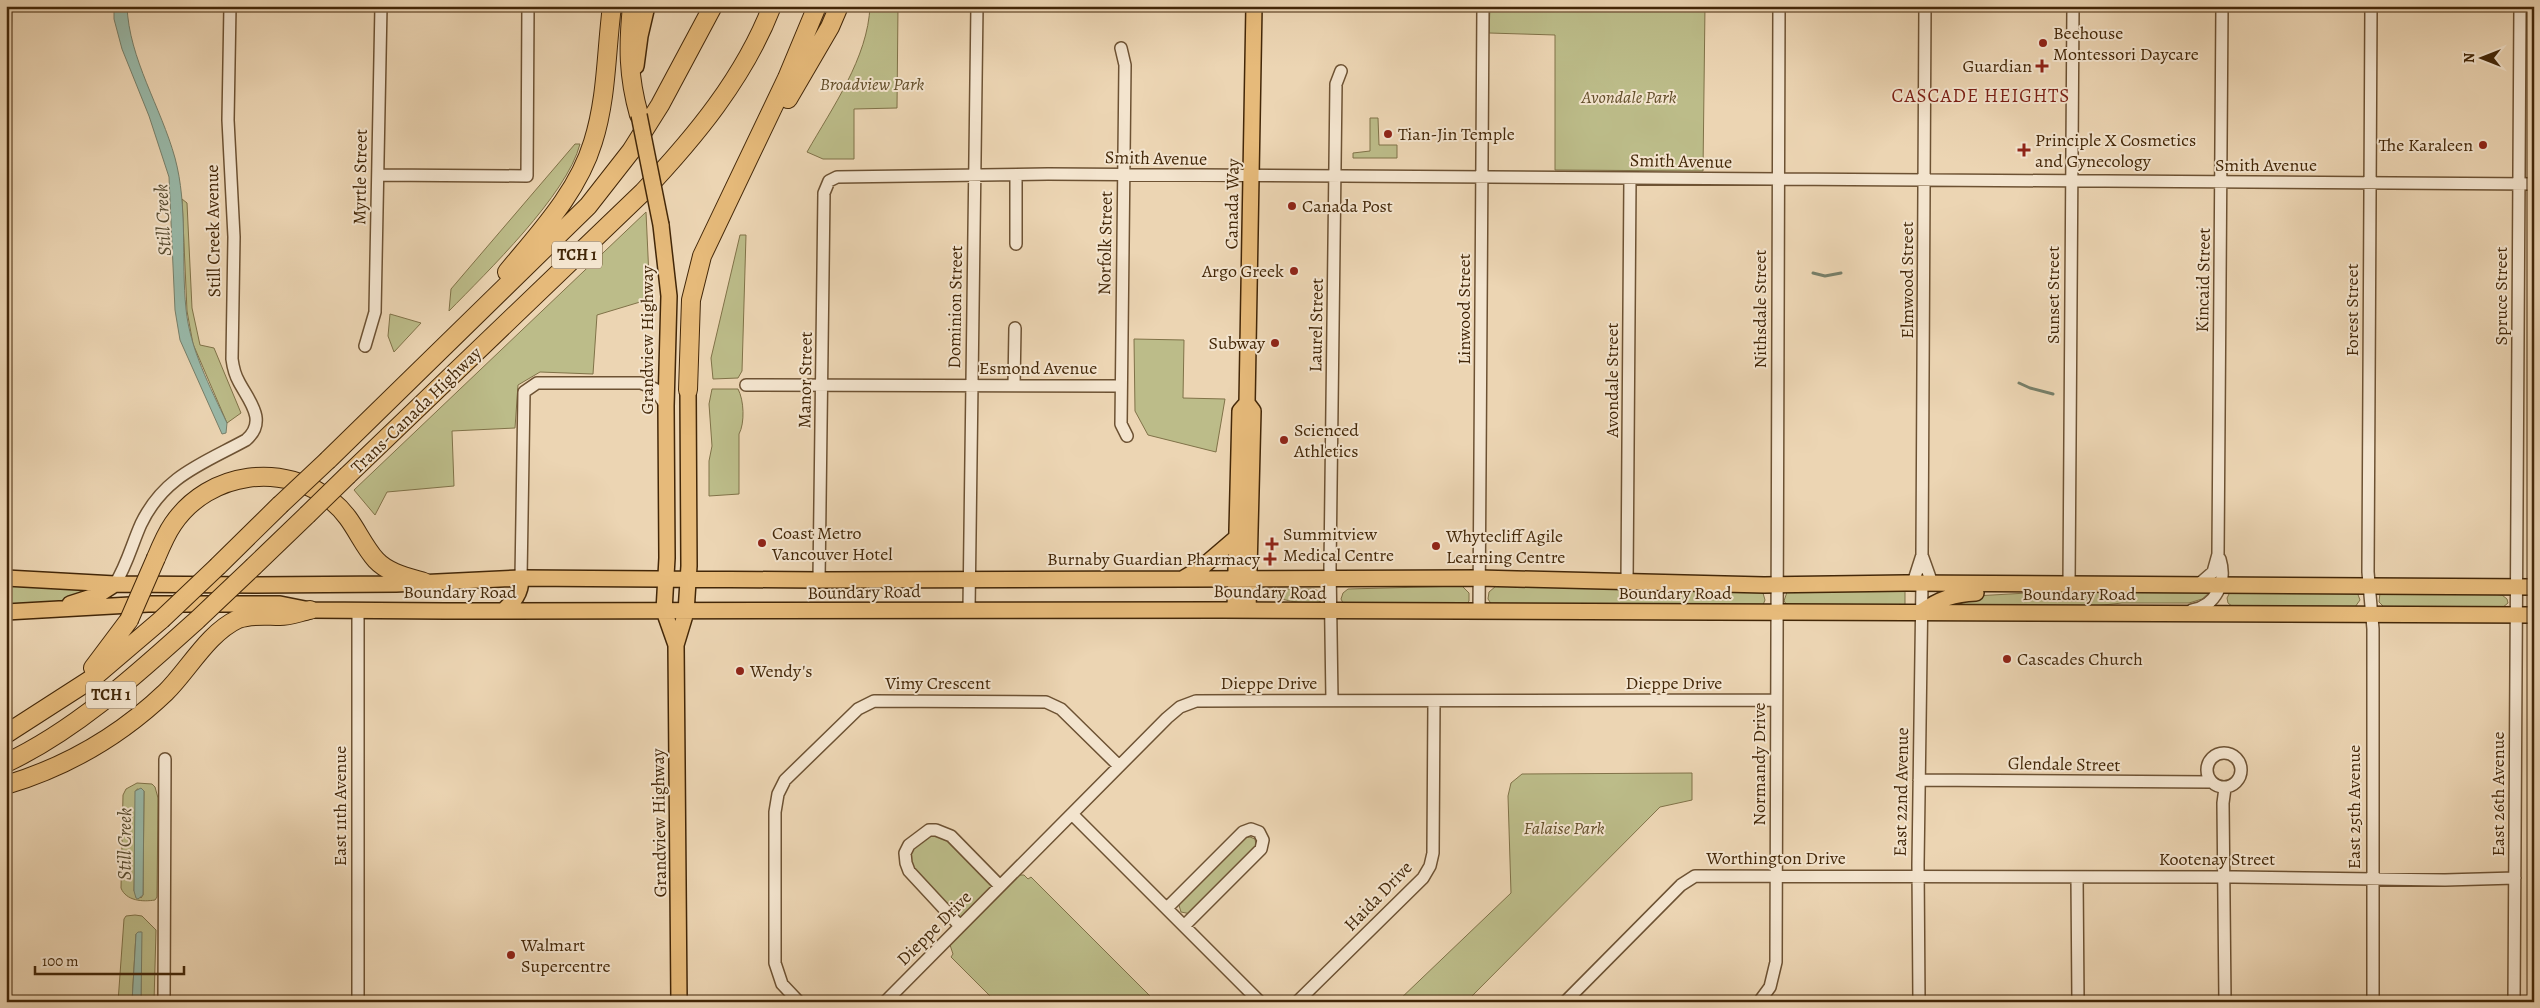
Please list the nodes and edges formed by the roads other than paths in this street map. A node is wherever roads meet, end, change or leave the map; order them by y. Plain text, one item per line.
1 (230, 6) edge
2 (381, 6) edge
3 (528, 6) edge
4 (612, 6) edge
5 (632, 6) edge
6 (647, 6) edge
7 (713, 6) edge
8 (772, 6) edge
9 (816, 6) edge
10 (839, 6) edge
11 (978, 6) edge
12 (1254, 6) edge
13 (1483, 6) edge
14 (1779, 6) edge
15 (1926, 6) edge
16 (2073, 6) edge
17 (2222, 6) edge
18 (2371, 6) edge
19 (2520, 6) edge
20 (1121, 48) dead end
21 (1340, 72) dead end
22 (634, 81) junction
23 (639, 114) joint
24 (753, 151) junction
25 (378, 175) junction
26 (975, 175) junction
27 (1016, 175) junction
28 (1123, 175) junction
29 (1251, 176) junction
30 (1335, 177) junction
31 (1482, 177) junction
32 (1630, 178) junction
33 (830, 180) joint
34 (1778, 180) junction
35 (1925, 180) junction
36 (2072, 181) junction
37 (2221, 183) junction
38 (2370, 183) junction
39 (2519, 184) junction
40 (2534, 184) edge
41 (1016, 244) dead end
42 (476, 317) junction
43 (1015, 328) dead end
44 (364, 346) dead end
45 (746, 385) dead end
46 (822, 385) junction
47 (972, 385) junction
48 (1014, 385) junction
49 (1120, 386) junction
50 (688, 390) joint
51 (1247, 403) junction
52 (666, 406) junction
53 (1127, 436) dead end
54 (1236, 538) junction
55 (2218, 554) junction
56 (1922, 555) junction
57 (6, 578) edge
58 (521, 578) junction
59 (1479, 578) junction
60 (665, 579) junction
61 (969, 579) junction
62 (1183, 579) junction
63 (1242, 579) junction
64 (1331, 579) junction
65 (688, 580) junction
66 (818, 580) junction
67 (424, 582) junction
68 (1627, 582) junction
69 (1922, 583) junction
70 (115, 584) junction
71 (1777, 585) junction
72 (2036, 585) junction
73 (2069, 585) junction
74 (2198, 585) junction
75 (2220, 585) junction
76 (2369, 586) junction
77 (2517, 586) junction
78 (2534, 587) edge
79 (969, 609) junction
80 (310, 610) junction
81 (358, 610) junction
82 (1242, 610) junction
83 (62, 611) junction
84 (503, 611) junction
85 (664, 611) junction
86 (1332, 611) junction
87 (6, 612) edge
88 (686, 612) junction
89 (1479, 612) junction
90 (1777, 612) junction
91 (1921, 612) junction
92 (2181, 613) junction
93 (2372, 613) junction
94 (2517, 615) junction
95 (2534, 615) edge
96 (676, 645) junction
97 (79, 687) junction
98 (1332, 700) junction
99 (1776, 700) junction
100 (1434, 702) junction
101 (12, 731) edge
102 (165, 759) dead end
103 (11, 761) edge
104 (1119, 766) junction
105 (1919, 780) junction
106 (2210, 782) junction
107 (11, 784) edge
108 (2225, 788) junction
109 (1072, 814) junction
110 (1776, 876) junction
111 (1918, 876) junction
112 (2077, 877) junction
113 (2223, 877) junction
114 (2371, 878) junction
115 (2515, 878) junction
116 (1000, 886) junction
117 (1167, 908) junction
118 (960, 926) junction
119 (1184, 926) junction
120 (888, 1001) edge
121 (164, 1002) edge
122 (358, 1002) edge
123 (679, 1002) edge
124 (799, 1002) edge
125 (1260, 1002) edge
126 (1297, 1002) edge
127 (1565, 1002) edge
128 (1759, 1002) edge
129 (1919, 1002) edge
130 (2078, 1002) edge
131 (2225, 1002) edge
132 (2373, 1002) edge
133 (2514, 1002) edge

1 - 70 street, Still Creek Avenue
2 - 25 street, Myrtle Street
3 - 25 street
4 - 42 highway
5 - 22 highway
6 - 22 main road
7 - 42 highway, Trans-Canada Highway / TCH 1
8 - 103 highway, Trans-Canada Highway / TCH 1, bridge
9 - 24 highway
10 - 24 highway
11 - 26 street, Dominion Street
12 - 29 main road, Canada Way
13 - 31 street, Linwood Street
14 - 34 street, Nithsdale Street
15 - 35 street, Elmwood Street
16 - 36 street, Sunset Street
17 - 37 street, Kincaid Street
18 - 38 street, Forest Street
19 - 39 street, Spruce Street
20 - 28 street, Norfolk Street
21 - 30 street, Laurel Street
22 - 23 highway
23 - 52 main road, Grandview Highway, bridge
24 - 50 highway
25 - 44 street, Myrtle Street
26 - 27 street, Smith Avenue
26 - 33 street, Smith Avenue
26 - 47 street, Dominion Street
27 - 28 street, Smith Avenue
27 - 41 street
28 - 29 street, Smith Avenue
28 - 49 street, Norfolk Street
29 - 30 street, Smith Avenue
29 - 51 main road, Canada Way
30 - 31 street, Smith Avenue
30 - 64 street, Laurel Street
31 - 32 street, Smith Avenue
31 - 59 street, Linwood Street
32 - 34 street, Smith Avenue
32 - 68 street, Avondale Street
33 - 46 street, Manor Street
34 - 35 street, Smith Avenue
34 - 71 street, Nithsdale Street
35 - 36 street, Smith Avenue
35 - 56 street, Elmwood Street
36 - 37 street, Smith Avenue
36 - 73 street, Sunset Street
37 - 38 street, Smith Avenue
37 - 55 street, Kincaid Street
38 - 39 street, Smith Avenue
38 - 76 street, Forest Street
39 - 40 street, Smith Avenue
39 - 77 street, Spruce Street
42 - 97 highway, Trans-Canada Highway / TCH 1, bridge
43 - 48 street
45 - 46 street, Esmond Avenue
46 - 47 street, Esmond Avenue
46 - 66 street, Manor Street
47 - 48 street, Esmond Avenue
47 - 61 street, Dominion Street
48 - 49 street, Esmond Avenue
49 - 53 street, Norfolk Street
50 - 65 main road, Grandview Highway
51 - 54 main road, Canada Way
51 - 63 main road, Canada Way
52 - 58 street
52 - 60 main road, Grandview Highway
54 - 62 main road
54 - 63 main road, Canada Way
55 - 74 street, Kincaid Street
55 - 75 street, Kincaid Street
56 - 69 street, Elmwood Street
56 - 69 street, Elmwood Street
57 - 70 main road, Boundary Road
58 - 60 main road, Boundary Road
58 - 67 main road, Boundary Road
58 - 84 main road
59 - 64 main road, Boundary Road
59 - 68 main road, Boundary Road
59 - 89 street, Linwood Street
60 - 65 main road, Boundary Road
60 - 85 main road, Grandview Highway
61 - 62 main road, Boundary Road
61 - 66 main road, Boundary Road
61 - 79 street, Dominion Street
62 - 63 main road, Boundary Road
63 - 64 main road, Boundary Road
63 - 82 main road, Canada Way
64 - 86 street, Laurel Street
65 - 66 main road, Boundary Road
65 - 88 main road, Grandview Highway
67 - 70 main road, Boundary Road
67 - 97 highway, bridge
68 - 71 main road, Boundary Road
69 - 71 main road, Boundary Road
69 - 72 main road, Boundary Road
69 - 91 street, East 22nd Avenue
70 - 83 main road
71 - 90 street, Nithsdale Street
72 - 73 main road, Boundary Road
72 - 91 main road
73 - 74 main road, Boundary Road
74 - 75 main road, Boundary Road
75 - 76 main road, Boundary Road
75 - 92 street
76 - 77 main road, Boundary Road
76 - 93 street, Forest Street
77 - 78 main road, Boundary Road
77 - 94 street, East 26th Avenue
79 - 82 main road, Boundary Road
79 - 88 main road, Boundary Road
80 - 81 main road, Boundary Road
80 - 83 main road, Boundary Road
80 - 107 highway
81 - 84 main road, Boundary Road
81 - 122 street, East 11th Avenue
82 - 86 main road, Boundary Road
83 - 87 main road, Boundary Road
84 - 85 main road, Boundary Road
85 - 88 main road, Boundary Road
85 - 96 main road, Grandview Highway
86 - 89 main road, Boundary Road
86 - 98 street, Laurel Street
88 - 96 main road, Grandview Highway
89 - 90 main road, Boundary Road
90 - 91 main road, Boundary Road
90 - 99 street, Normandy Drive
91 - 92 main road, Boundary Road
91 - 105 street, East 22nd Avenue
92 - 93 main road, Boundary Road
93 - 94 main road, Boundary Road
93 - 114 street, East 25th Avenue
94 - 95 main road, Boundary Road
94 - 115 street, East 26th Avenue
96 - 123 main road, Grandview Highway
97 - 101 highway, Trans-Canada Highway / TCH 1
98 - 100 street, Dieppe Drive
98 - 104 street, Dieppe Drive
99 - 100 street, Dieppe Drive
99 - 110 street, Normandy Drive
100 - 126 street, Haida Drive
102 - 121 street
104 - 109 street, Dieppe Drive
104 - 124 street, Vimy Crescent
105 - 106 street, Glendale Street
105 - 111 street, East 22nd Avenue
106 - 108 street
106 - 108 street
108 - 113 street
109 - 116 street, Dieppe Drive
109 - 117 street
110 - 111 street, Worthington Drive
110 - 127 street, Worthington Drive
110 - 128 street, Normandy Drive
111 - 112 street, Kootenay Street
111 - 129 street, East 22nd Avenue
112 - 113 street, Kootenay Street
112 - 130 street
113 - 114 street, Kootenay Street
113 - 131 street
114 - 115 street, Kootenay Street
114 - 132 street, East 25th Avenue
115 - 133 street, East 26th Avenue
116 - 118 street, Dieppe Drive
116 - 118 street
117 - 119 street
117 - 119 street
118 - 120 street, Dieppe Drive
119 - 125 street

